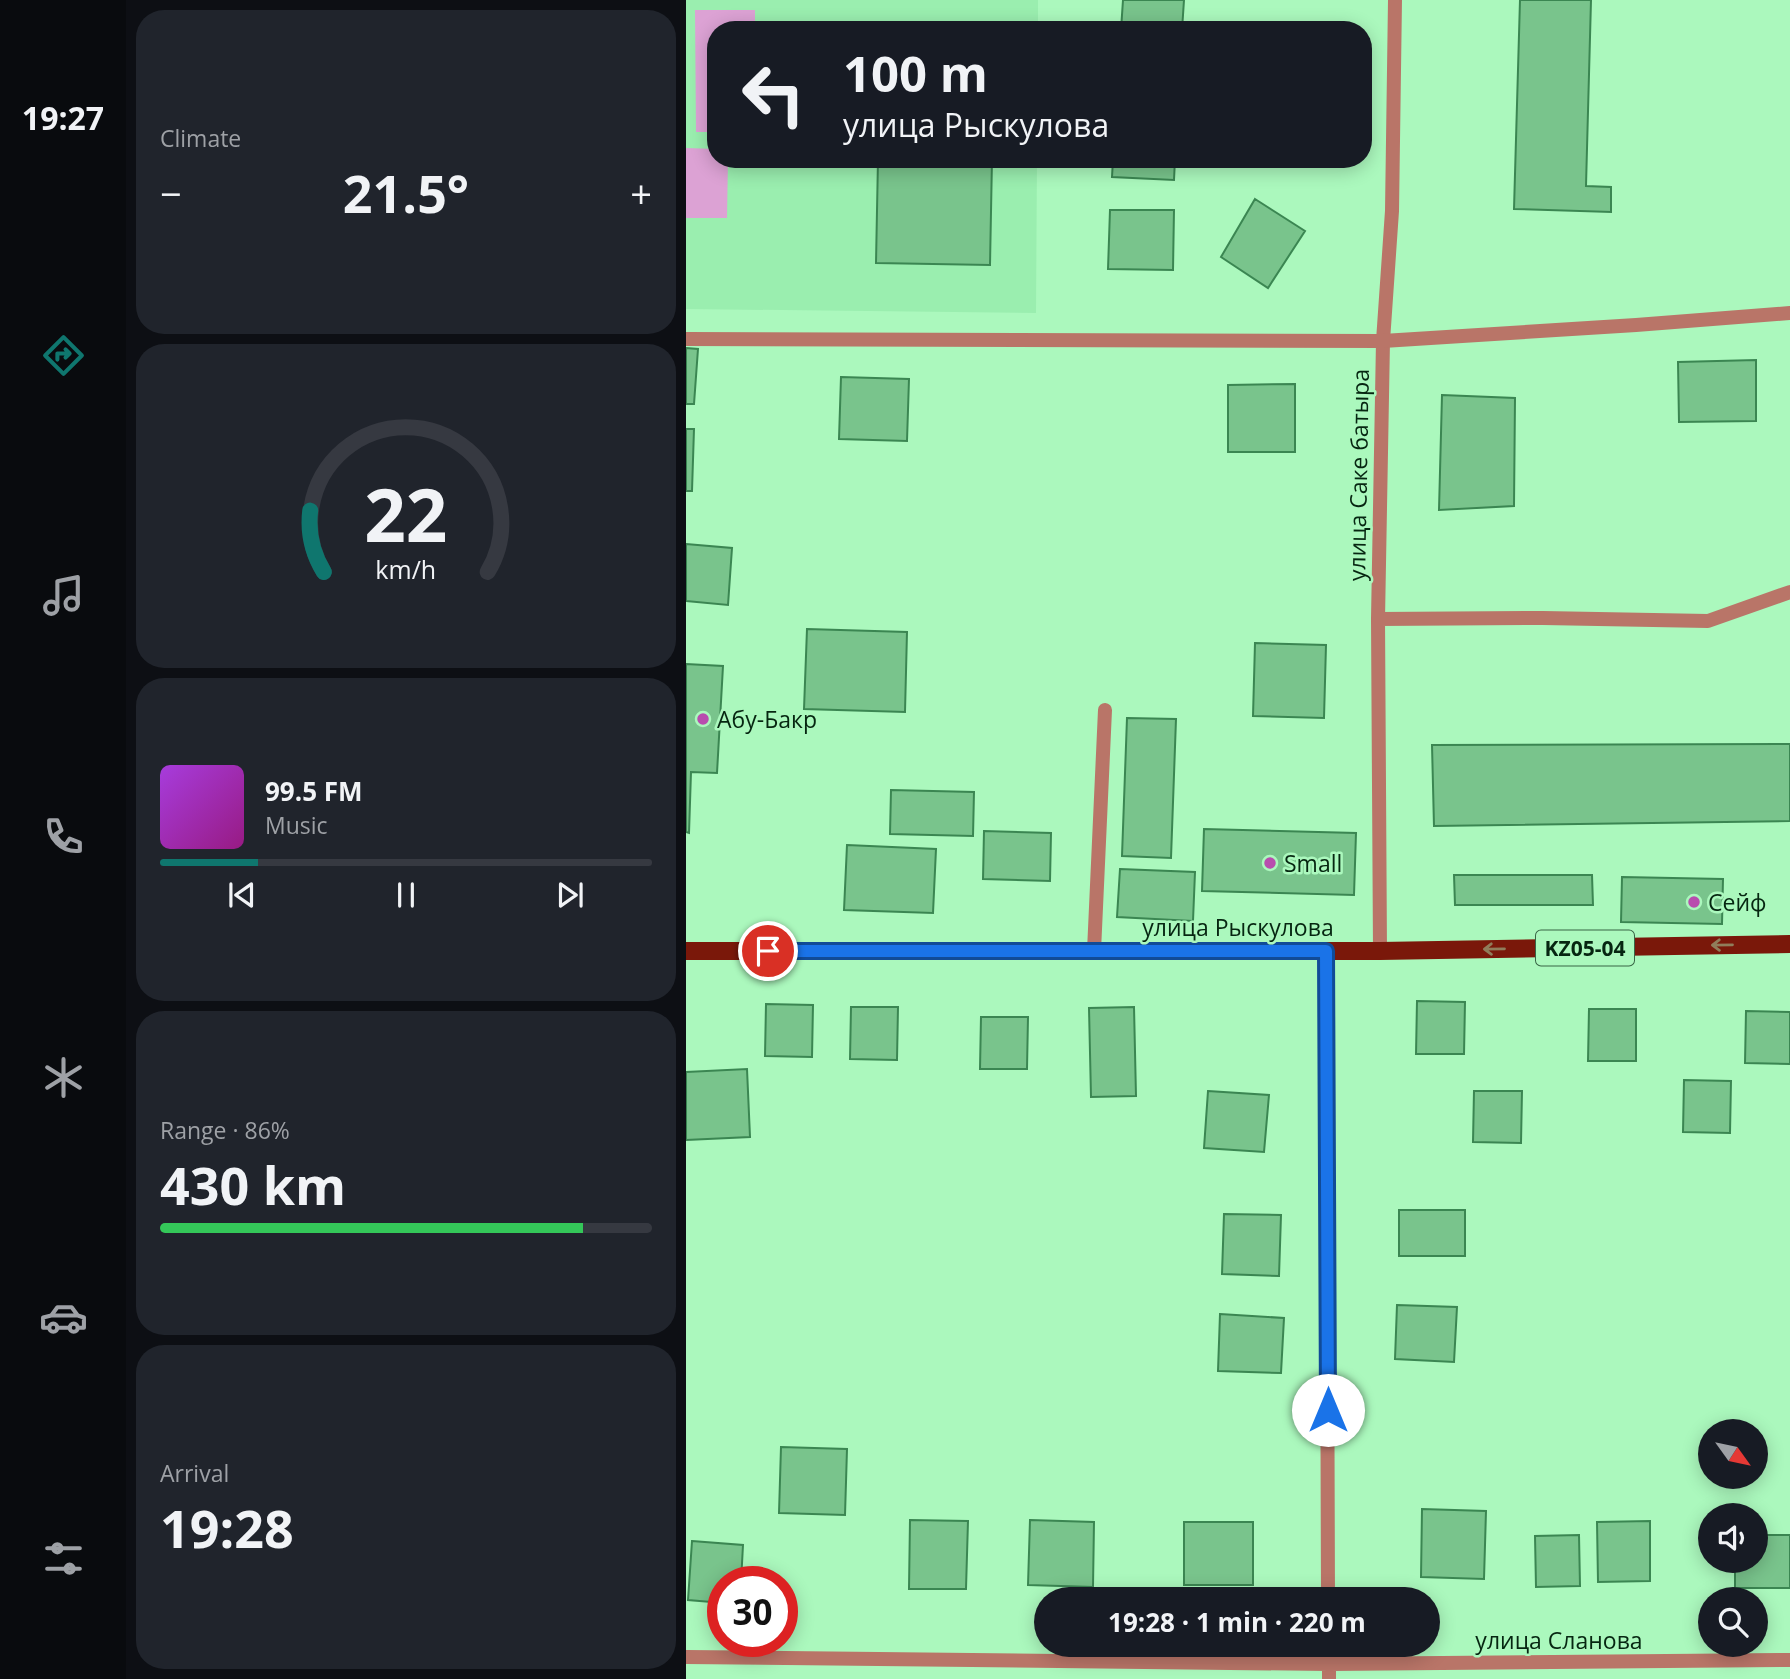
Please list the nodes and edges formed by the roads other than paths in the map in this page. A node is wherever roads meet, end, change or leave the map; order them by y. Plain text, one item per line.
1 (1395, 0) edge
2 (1790, 313) edge
3 (686, 339) edge
4 (1383, 341) junction
5 (1790, 592) edge
6 (1378, 619) junction
7 (1105, 710) dead end
8 (1790, 944) edge
9 (686, 951) edge
10 (1094, 951) junction
11 (1326, 951) junction
12 (1380, 951) junction
13 (1328, 1587) edge
14 (686, 1657) edge
15 (1790, 1660) edge
16 (1329, 1672) edge

1 - 4 street, улица Саке батыра
2 - 4 street
3 - 4 street
4 - 6 street, улица Саке батыра
5 - 6 street
6 - 12 street, улица Саке батыра
7 - 10 street
8 -> 12 main road, улица Рыскулова / KZ05-04
9 - 10 main road, улица Рыскулова / KZ05-04
10 - 11 main road, улица Рыскулова / KZ05-04
11 - 12 main road, улица Рыскулова / KZ05-04
11 - 13 street
14 - 16 street, улица Сланова
15 - 16 street, улица Сланова

